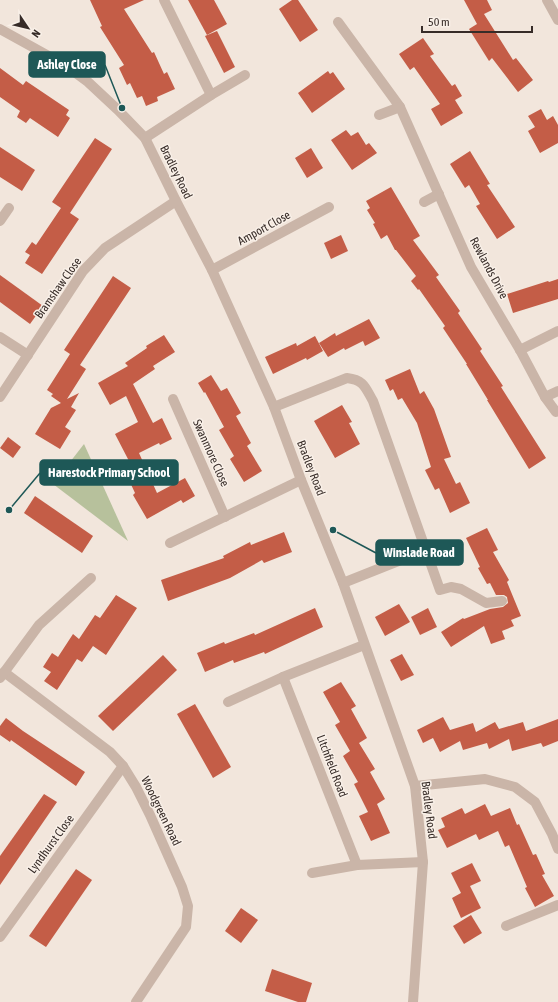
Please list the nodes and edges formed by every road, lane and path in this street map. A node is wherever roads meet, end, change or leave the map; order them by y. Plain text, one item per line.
1 (164, 0) edge
2 (547, 0) edge
3 (558, 20) edge
4 (338, 22) dead end
5 (0, 29) edge
6 (245, 75) dead end
7 (211, 95) junction
8 (400, 108) junction
9 (379, 115) dead end
10 (145, 138) junction
11 (439, 194) junction
12 (176, 201) junction
13 (424, 202) dead end
14 (329, 207) dead end
15 (9, 208) dead end
16 (0, 221) edge
17 (212, 270) junction
18 (558, 331) edge
19 (0, 337) edge
20 (520, 350) junction
21 (28, 355) junction
22 (558, 391) edge
23 (0, 397) edge
24 (545, 397) junction
25 (173, 399) dead end
26 (274, 407) junction
27 (556, 412) dead end
28 (301, 480) junction
29 (225, 517) junction
30 (170, 543) dead end
31 (426, 550) junction
32 (91, 578) dead end
33 (343, 583) junction
34 (502, 601) dead end
35 (364, 645) junction
36 (2, 675) edge
37 (283, 677) junction
38 (228, 702) dead end
39 (124, 766) junction
40 (415, 786) junction
41 (558, 849) edge
42 (423, 862) junction
43 (357, 865) junction
44 (312, 873) dead end
45 (558, 905) edge
46 (506, 926) dead end
47 (0, 937) edge
48 (136, 1002) edge
49 (413, 1002) edge

1 - 7 street
2 - 3 street
4 - 8 street, Rewlands Drive
5 - 10 street, Bradley Road
6 - 7 street
7 - 10 street
8 - 9 street
8 - 11 street, Rewlands Drive
10 - 12 street, Bradley Road
11 - 13 street
11 - 20 street, Rewlands Drive
12 - 17 street, Bradley Road
12 - 21 street, Bramshaw Close
14 - 17 street, Amport Close
15 - 16 street
17 - 26 street, Bradley Road
18 - 20 street
19 - 21 street
20 - 24 street, Rewlands Drive
21 - 23 street, Bramshaw Close
22 - 24 street
24 - 27 street, Rewlands Drive
25 - 29 street, Swanmore Close
26 - 28 street, Bradley Road
26 - 31 street
28 - 29 street
28 - 33 street, Bradley Road
29 - 30 street
31 - 33 street
31 - 34 street
32 - 36 street
33 - 35 street, Bradley Road
35 - 37 street
35 - 40 street, Bradley Road
36 - 39 street, Woodgreen Road
37 - 38 street
37 - 43 street, Litchfield Road
39 - 47 street, Lyndhurst Close
39 - 48 street, Woodgreen Road
40 - 41 street
40 - 42 street, Bradley Road
42 - 43 street
42 - 49 street, Bradley Road
43 - 44 street
45 - 46 street

